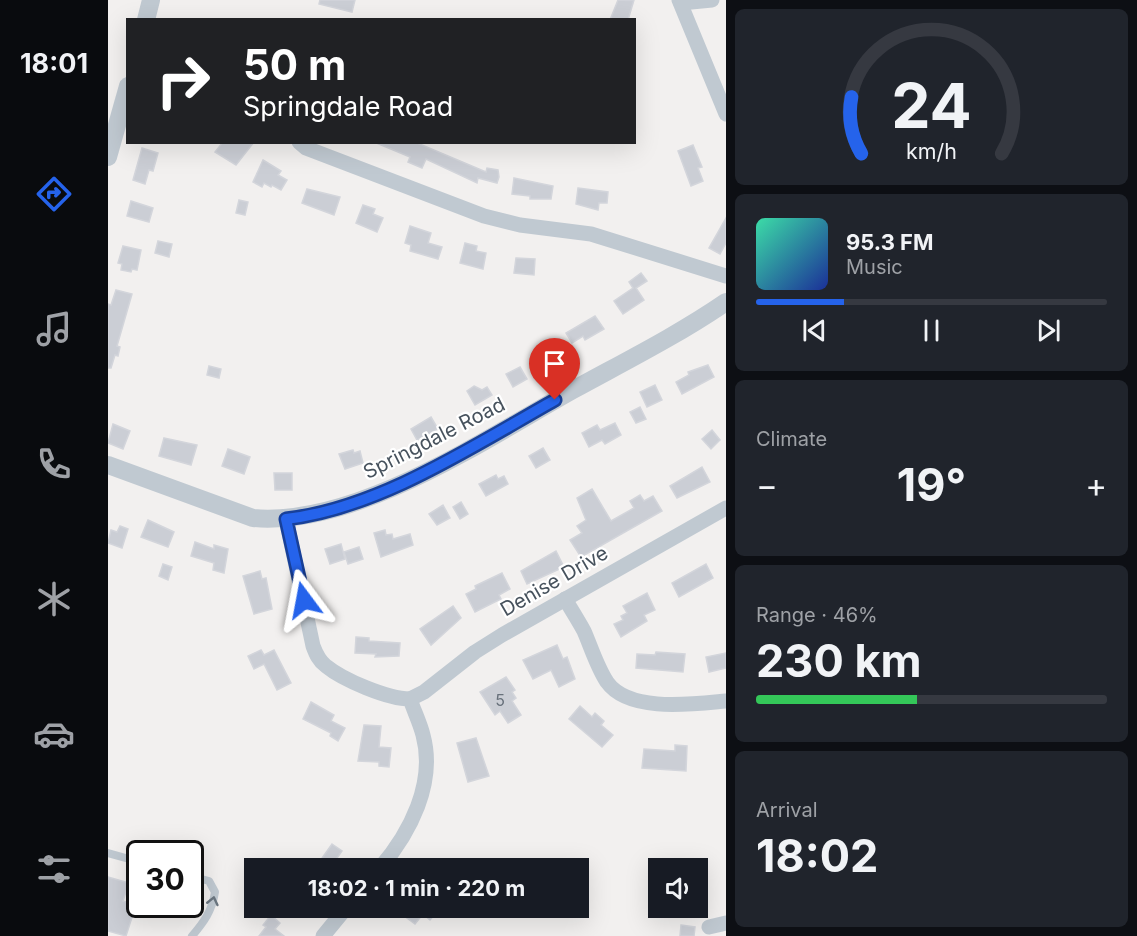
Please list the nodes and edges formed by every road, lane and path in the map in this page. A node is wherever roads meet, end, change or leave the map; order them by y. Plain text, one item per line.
1 (151, 0) edge
2 (712, 0) edge
3 (680, 2) edge
4 (146, 18) edge
5 (126, 93) edge
6 (726, 114) edge
7 (302, 144) edge
8 (108, 157) edge
9 (726, 276) edge
10 (726, 302) edge
11 (108, 465) edge
12 (726, 508) edge
13 (286, 519) junction
14 (565, 599) junction
15 (410, 699) junction
16 (726, 700) edge
17 (108, 853) edge
18 (126, 858) edge
19 (389, 858) edge
20 (204, 880) edge
21 (338, 918) edge
22 (726, 923) edge
23 (709, 927) dead end
24 (192, 936) edge
25 (323, 936) edge

1 - 4 street
2 - 3 street
3 - 6 street
5 - 8 street
7 - 9 street
10 - 13 street, Springdale Road
11 - 13 street, Springdale Road
12 - 14 street, Denise Drive
13 - 15 street
14 - 15 street, Denise Drive
14 - 16 street
15 - 19 street
17 - 18 lane
24 -> 20 lane
21 - 25 street
22 - 23 street

